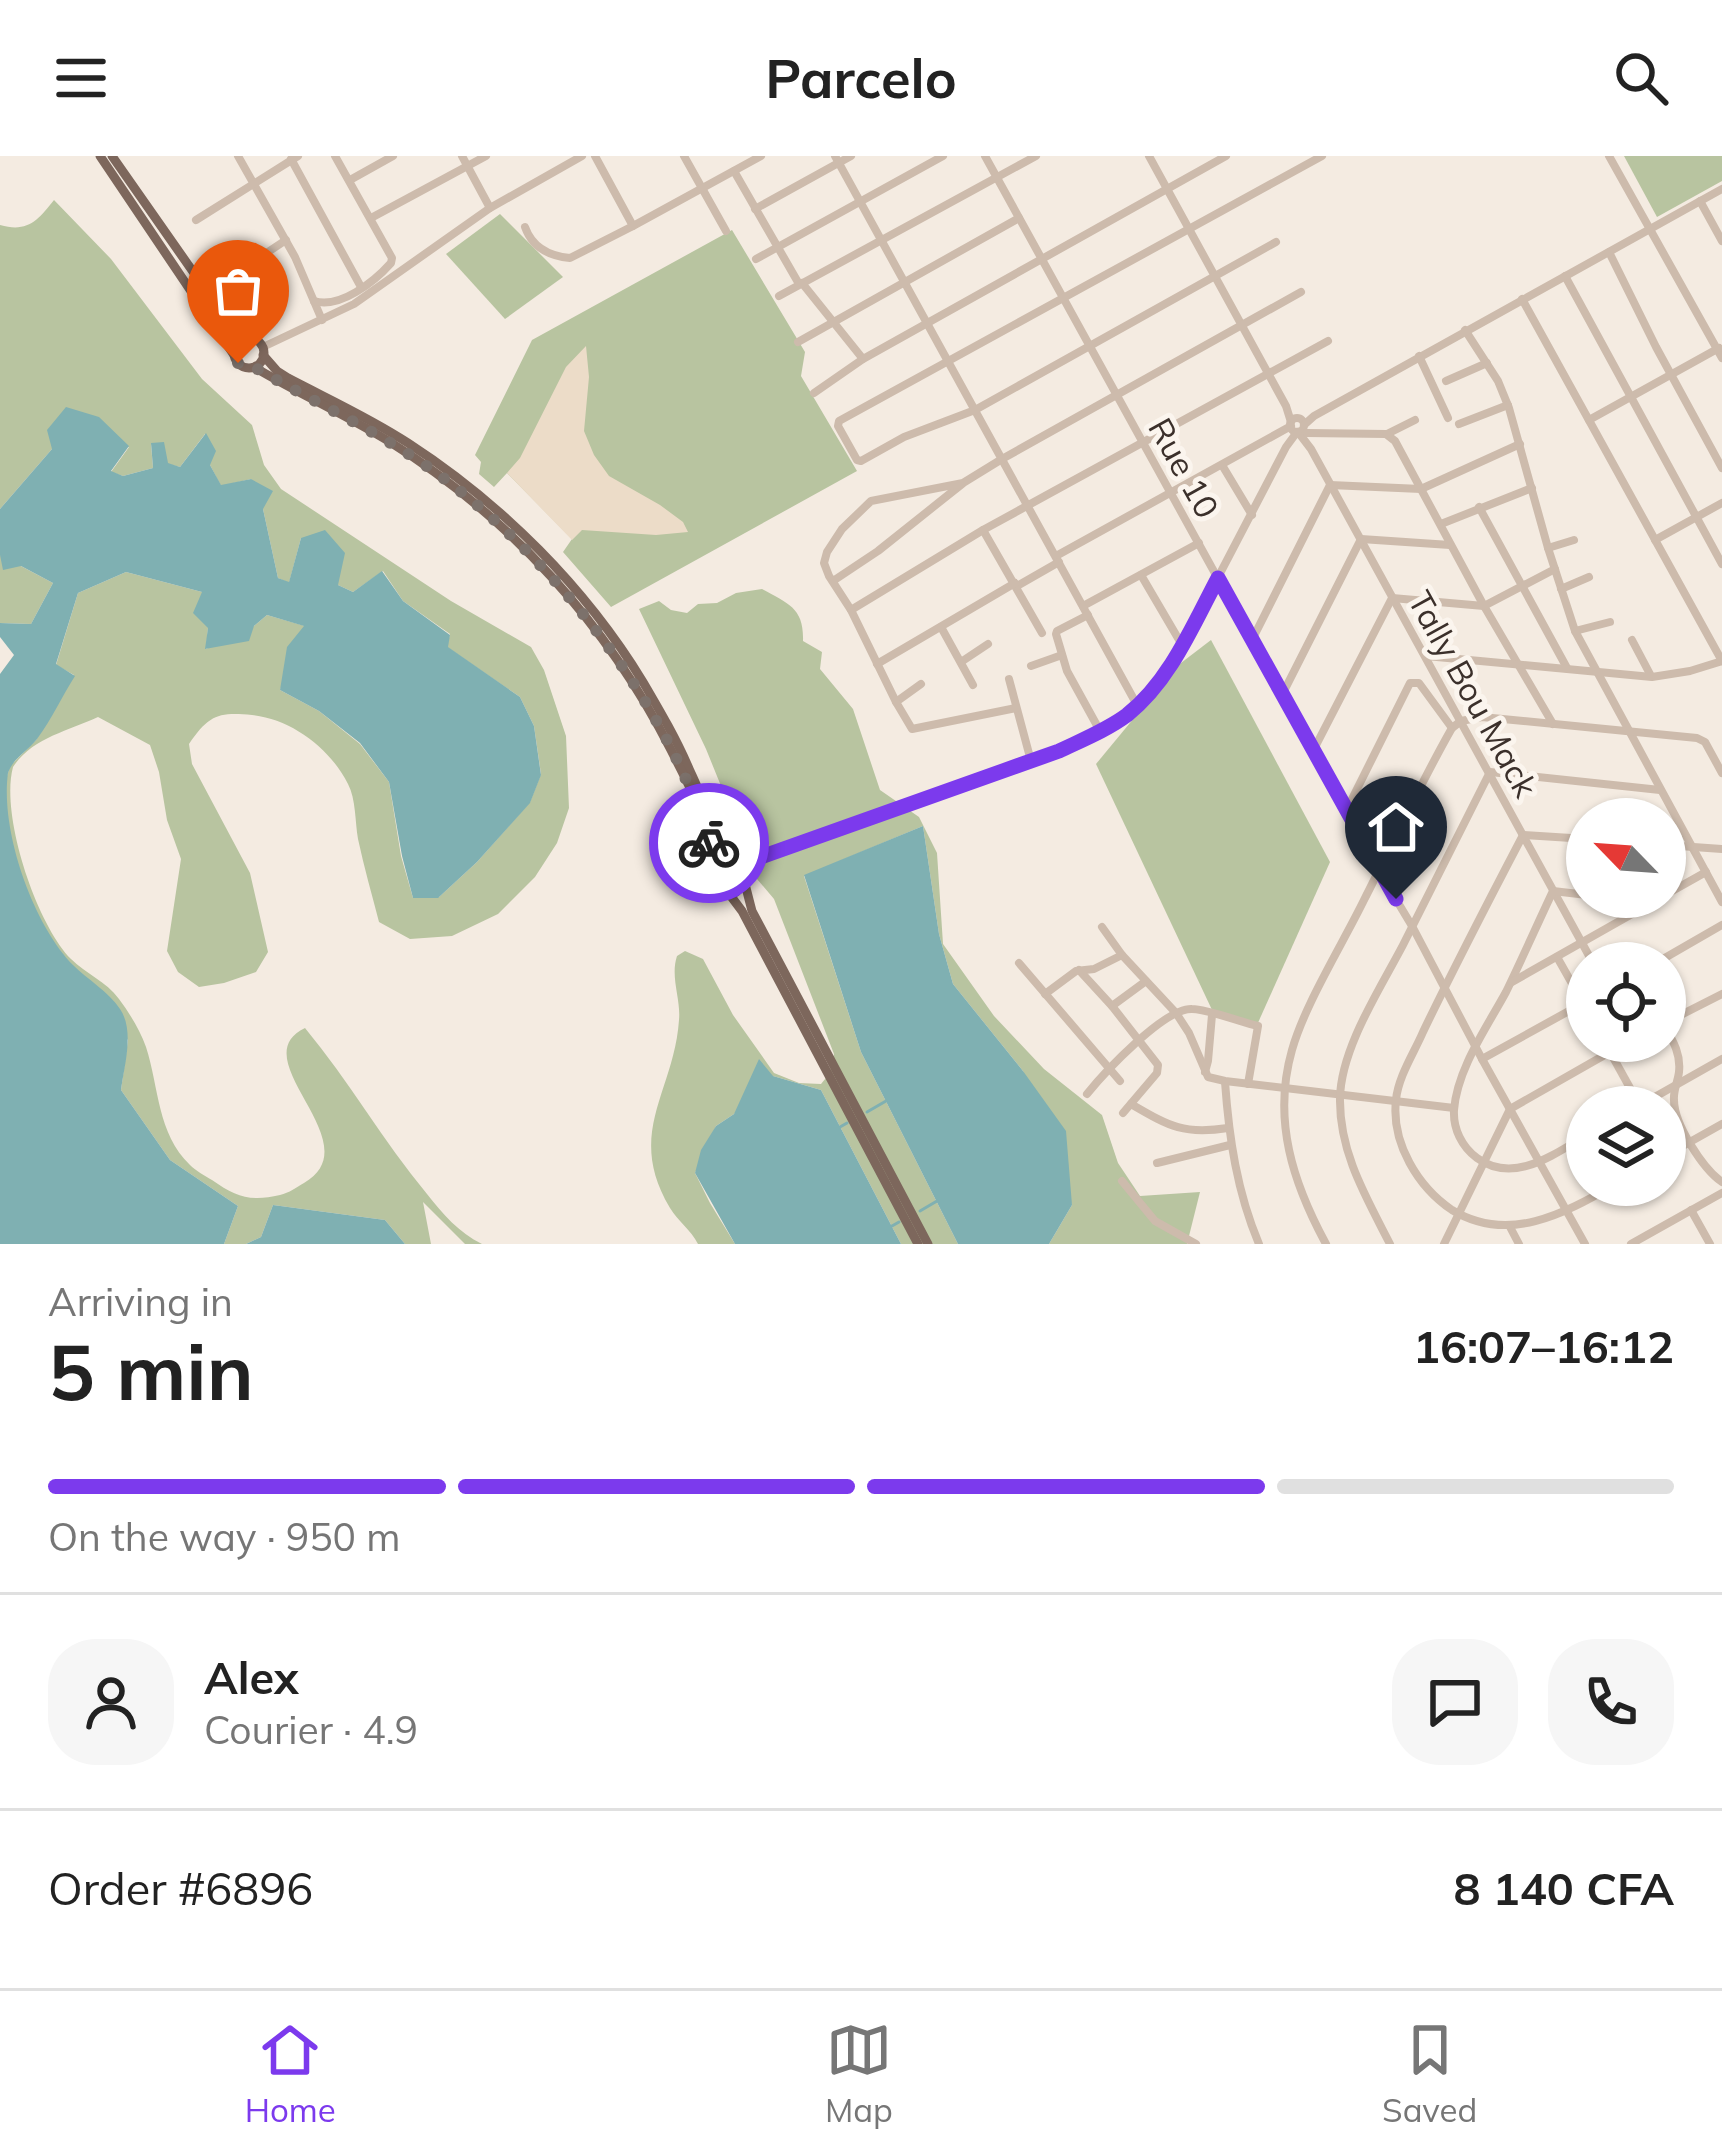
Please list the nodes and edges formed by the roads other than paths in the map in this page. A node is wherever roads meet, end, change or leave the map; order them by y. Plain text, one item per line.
1 (100, 156) edge
2 (112, 156) edge
3 (238, 156) edge
4 (335, 156) edge
5 (393, 156) edge
6 (462, 156) edge
7 (486, 156) edge
8 (582, 156) edge
9 (595, 156) edge
10 (685, 156) edge
11 (761, 156) edge
12 (851, 156) edge
13 (943, 156) edge
14 (985, 156) edge
15 (1036, 156) edge
16 (1149, 156) edge
17 (1226, 156) edge
18 (1322, 156) edge
19 (1609, 156) edge
20 (294, 158) edge
21 (837, 159) edge
22 (1310, 159) edge
23 (468, 166) junction
24 (734, 171) junction
25 (996, 176) junction
26 (350, 180) junction
27 (253, 182) junction
28 (702, 188) junction
29 (1166, 189) junction
30 (1722, 189) edge
31 (1700, 201) junction
32 (860, 202) junction
33 (490, 208) junction
34 (755, 209) junction
35 (371, 218) junction
36 (1019, 218) junction
37 (196, 220) dead end
38 (525, 226) dead end
39 (633, 226) junction
40 (1189, 230) junction
41 (726, 231) dead end
42 (1649, 231) junction
43 (881, 239) junction
44 (286, 240) junction
45 (1722, 241) edge
46 (1276, 242) dead end
47 (777, 247) junction
48 (1608, 251) junction
49 (756, 259) dead end
50 (1043, 261) junction
51 (1215, 276) junction
52 (1564, 276) junction
53 (229, 278) dead end
54 (905, 283) junction
55 (800, 284) junction
56 (361, 287) junction
57 (1301, 292) dead end
58 (779, 296) dead end
59 (1064, 299) junction
60 (1522, 299) junction
61 (314, 301) junction
62 (322, 321) junction
63 (832, 322) junction
64 (928, 324) junction
65 (1241, 325) junction
66 (1466, 330) junction
67 (244, 339) junction
68 (1328, 341) dead end
69 (798, 343) dead end
70 (1090, 346) junction
71 (263, 351) junction
72 (1720, 351) edge
73 (234, 355) junction
74 (1419, 356) junction
75 (863, 359) junction
76 (949, 363) junction
77 (1487, 363) junction
78 (254, 367) junction
79 (1268, 374) junction
80 (1671, 375) junction
81 (1446, 381) dead end
82 (814, 392) dead end
83 (1117, 394) junction
84 (1630, 397) junction
85 (1508, 405) junction
86 (975, 410) junction
87 (1448, 418) dead end
88 (1415, 420) dead end
89 (1589, 420) junction
90 (1459, 424) dead end
91 (1298, 426) junction
92 (1386, 434) junction
93 (1143, 443) junction
94 (1520, 444) junction
95 (1285, 449) junction
96 (1312, 451) junction
97 (1002, 459) junction
98 (1222, 464) junction
99 (1722, 468) edge
100 (963, 483) junction
101 (1330, 485) junction
102 (1532, 488) junction
103 (1420, 489) junction
104 (1171, 493) junction
105 (1722, 503) edge
106 (1028, 507) junction
107 (1479, 507) junction
108 (1252, 514) junction
109 (1696, 517) junction
110 (1441, 524) junction
111 (983, 530) junction
112 (1361, 539) junction
113 (1574, 540) dead end
114 (1655, 540) junction
115 (1199, 543) junction
116 (1451, 545) junction
117 (1548, 548) junction
118 (1057, 560) junction
119 (1722, 565) edge
120 (1555, 569) junction
121 (1141, 574) junction
122 (1589, 577) dead end
123 (1218, 578) junction
124 (833, 580) junction
125 (1016, 585) junction
126 (1523, 585) junction
127 (1561, 589) junction
128 (1392, 598) junction
129 (1484, 606) junction
130 (851, 610) junction
131 (1085, 611) junction
132 (1610, 622) dead end
133 (941, 627) junction
134 (1575, 631) junction
135 (1042, 633) dead end
136 (1252, 640) junction
137 (1632, 640) dead end
138 (988, 644) dead end
139 (1183, 645) junction
140 (1062, 655) junction
141 (1425, 656) junction
142 (961, 662) junction
143 (877, 664) junction
144 (1516, 664) junction
145 (1031, 666) dead end
146 (1567, 668) junction
147 (1594, 670) junction
148 (1652, 677) junction
149 (1009, 679) dead end
150 (921, 684) dead end
151 (973, 685) dead end
152 (1282, 694) junction
153 (896, 701) junction
154 (1137, 706) junction
155 (1016, 708) junction
156 (1461, 721) junction
157 (1553, 724) junction
158 (1452, 728) junction
159 (1100, 730) junction
160 (1629, 732) junction
161 (1313, 751) junction
162 (1031, 761) junction
163 (1490, 772) junction
164 (1722, 773) edge
165 (1660, 790) junction
166 (1346, 811) junction
167 (1523, 835) junction
168 (1566, 838) edge
169 (1686, 847) edge
170 (1692, 847) junction
171 (1722, 849) edge
172 (731, 852) junction
173 (709, 861) junction
174 (744, 863) junction
175 (1379, 871) junction
176 (1706, 872) junction
177 (744, 880) junction
178 (1686, 883) edge
179 (1553, 891) junction
180 (727, 892) junction
181 (1566, 893) edge
182 (1722, 902) edge
183 (1624, 918) edge
184 (1722, 925) edge
185 (1412, 926) junction
186 (1102, 927) dead end
187 (1582, 942) joint
188 (1686, 946) edge
189 (1566, 952) edge
190 (1122, 955) junction
191 (1557, 957) junction
192 (1019, 962) dead end
193 (1078, 970) junction
194 (1566, 972) edge
195 (1146, 981) junction
196 (1509, 984) junction
197 (1444, 987) junction
198 (1045, 994) junction
199 (1722, 994) edge
200 (1112, 1006) junction
201 (1176, 1013) junction
202 (1686, 1014) edge
203 (1212, 1015) junction
204 (1566, 1015) edge
205 (1139, 1040) junction
206 (1476, 1048) junction
207 (1482, 1059) junction
208 (1722, 1059) edge
209 (1592, 1062) edge
210 (1677, 1062) edge
211 (1107, 1068) junction
212 (1204, 1073) junction
213 (1120, 1081) dead end
214 (1225, 1082) junction
215 (1248, 1084) junction
216 (1676, 1084) junction
217 (1673, 1086) edge
218 (1285, 1089) junction
219 (1340, 1093) junction
220 (1087, 1094) dead end
221 (1396, 1100) junction
222 (1131, 1104) junction
223 (1454, 1108) junction
224 (1510, 1109) junction
225 (1124, 1113) dead end
226 (1722, 1124) edge
227 (1228, 1128) junction
228 (1690, 1142) junction
229 (1686, 1144) edge
230 (1230, 1145) junction
231 (1566, 1147) edge
232 (1540, 1161) junction
233 (1483, 1162) junction
234 (1157, 1163) dead end
235 (1122, 1181) dead end
236 (1722, 1182) edge
237 (1722, 1193) edge
238 (1578, 1206) edge
239 (1691, 1210) junction
240 (1568, 1212) junction
241 (1459, 1214) junction
242 (1510, 1227) junction
243 (1448, 1242) edge
244 (918, 1244) edge
245 (928, 1244) edge
246 (1196, 1244) edge
247 (1259, 1244) edge
248 (1326, 1244) edge
249 (1390, 1244) edge
250 (1520, 1244) edge
251 (1585, 1244) edge
252 (1631, 1244) edge
253 (1710, 1244) edge

1 - 73 main road
2 - 67 main road
3 - 27 street
4 - 26 street
5 - 26 street
6 - 23 street
7 - 23 street
8 - 33 street
9 - 39 street
10 - 28 street
11 - 24 street
12 - 21 street
13 - 32 street
14 - 25 street, Rue 10
15 - 25 street
16 - 29 street, Tally Bou Mack
17 - 29 street
18 - 22 street
19 - 42 street
20 - 27 street
20 - 56 street
21 - 32 street
21 - 34 street
22 - 40 street
23 - 33 street
23 - 35 street
24 - 28 street
24 - 34 street
25 - 36 street, Rue 10
25 - 43 street
26 - 35 street
27 - 37 street
27 - 44 street
28 - 39 street
28 - 41 street
29 - 40 street, Tally Bou Mack
29 - 50 street
30 - 31 street
31 - 42 street
31 - 45 street
32 - 43 street
32 - 47 street
33 - 62 street
34 - 47 street
35 - 56 street
36 - 50 street, Rue 10
36 - 54 street
38 - 39 street
40 - 51 street, Tally Bou Mack
40 - 59 street
42 - 48 street
42 - 72 street
43 - 54 street
43 - 55 street
44 - 53 street
44 - 61 street
46 - 51 street
47 - 49 street
47 - 55 street
48 - 52 street
48 - 80 street
50 - 59 street, Rue 10
50 - 64 street
51 - 65 street, Tally Bou Mack
51 - 70 street
52 - 60 street
52 - 84 street
54 - 63 street
54 - 64 street
55 - 58 street
55 - 63 street
56 - 61 street
57 - 65 street
59 - 70 street, Rue 10
59 - 76 street
60 - 66 street
60 - 89 street
61 - 62 street
62 - 71 street
63 - 69 street
63 - 75 street
64 - 75 street
64 - 76 street
65 - 79 street, Tally Bou Mack
65 - 83 street
66 - 74 street
66 - 77 street
67 - 71 main road
67 - 73 main road
68 - 79 street
70 - 83 street, Rue 10
70 - 86 street
71 - 78 main road
71 - 172 main road
72 - 80 street
73 - 78 main road
74 - 87 street
74 - 91 street
75 - 82 street
76 - 86 street
76 - 86 street
77 - 81 street
77 - 85 street
78 - 173 main road
79 - 91 street, Tally Bou Mack
79 - 93 street
80 - 84 street
80 - 99 street
83 - 93 street, Rue 10
83 - 97 street
84 - 89 street
84 - 109 street
85 - 90 street
85 - 94 street
86 - 97 street
88 - 92 street
89 - 114 street
91 - 92 street
91 - 95 street
91 - 96 street, Tally Bou Mack
91 - 98 street
92 - 103 street
93 - 104 street, Rue 10
93 - 106 street
94 - 102 street
94 - 103 street
95 - 96 street
95 - 108 street
96 - 101 street, Tally Bou Mack
97 - 100 street
97 - 106 street
98 - 104 street
98 - 108 street
100 - 124 street
100 - 124 street
101 - 103 street
101 - 112 street, Tally Bou Mack
101 - 136 street
102 - 107 street
102 - 117 street
103 - 110 street
104 - 115 street, Rue 10
104 - 118 street
105 - 109 street
106 - 111 street
106 - 118 street
107 - 110 street
107 - 126 street
108 - 123 street
109 - 114 street
109 - 119 street
110 - 116 street
111 - 125 street
111 - 130 street
112 - 116 street
112 - 128 street, Tally Bou Mack
112 - 152 street
113 - 117 street
114 - 148 street
115 - 121 street
115 - 123 street, Rue 10
116 - 129 street
117 - 120 street
118 - 125 street
118 - 131 street
120 - 126 street
120 - 127 street
121 - 131 street
121 - 139 street
122 - 127 street
123 - 136 street, Rue 10
123 - 139 street
124 - 130 street
125 - 133 street
125 - 135 street
126 - 129 street
126 - 146 street
127 - 134 street
128 - 129 street
128 - 141 street, Tally Bou Mack
128 - 161 street
129 - 144 street
130 - 143 street
131 - 140 street
131 - 154 street
132 - 134 street
133 - 142 street
133 - 143 street
134 - 147 street
136 - 152 street, Rue 10
137 - 148 street
138 - 142 street
139 - 154 street
140 - 145 street
140 - 159 street
141 - 144 street
141 - 156 street, Tally Bou Mack
142 - 151 street
143 - 153 street
144 - 146 street
144 - 157 street
146 - 147 street
147 - 148 street
147 - 160 street
149 - 155 street
150 - 153 street
152 - 161 street, Rue 10
153 - 155 street
154 - 159 street
155 - 162 street
156 - 157 street
156 - 158 street
156 - 163 street, Tally Bou Mack
157 - 160 street
158 - 166 street
158 - 175 street
159 - 162 street
160 - 164 street
160 - 165 street
161 - 166 street, Rue 10
162 - 174 street
163 - 165 street
163 - 167 street, Tally Bou Mack
163 - 185 street
165 - 170 street
166 - 175 street, Rue 10
167 - 168 street
167 - 179 street, Tally Bou Mack
167 - 197 street
169 - 170 street
170 - 171 street
170 - 176 street
172 - 173 main road
172 - 174 main road
173 - 180 main road
174 - 177 main road
175 - 185 street, Rue 10
175 - 218 street
176 - 178 street
176 - 182 street
177 - 180 main road
177 - 245 main road
179 - 181 street
179 - 187 street, Tally Bou Mack
179 - 196 street
180 - 244 main road
183 - 187 street
184 - 188 street
185 - 197 street, Rue 10
185 - 219 street
186 - 190 street
189 - 191 street
190 - 193 street
190 - 195 street
191 - 194 street
191 - 196 street
192 - 198 street
193 - 198 street
193 - 200 street
195 - 200 street
195 - 201 street
196 - 206 street
197 - 206 street, Rue 10
197 - 221 street
198 - 211 street
199 - 202 street
200 - 205 street
201 - 203 street
201 - 205 street
201 - 212 street
203 - 212 street
203 - 215 street
204 - 207 street
205 - 211 street
205 - 222 street
206 - 207 street, Rue 10
206 - 223 street
207 - 224 street, Rue 10
208 - 216 street
209 - 224 street
210 - 216 street
211 - 213 street
211 - 220 street
212 - 214 street
214 - 215 street
214 - 227 street
215 - 218 street
216 - 217 street
216 - 228 street
218 - 219 street
218 - 248 street
219 - 221 street
219 - 249 street
221 - 223 street
221 - 241 street
222 - 225 street
222 - 227 street
223 - 233 street
224 - 232 street, Rue 10
224 - 233 street
226 - 228 street
227 - 230 street
228 - 229 street
228 - 236 street
230 - 234 street
230 - 247 street
231 - 232 street
232 - 233 street
232 - 240 street, Rue 10
233 - 241 street
235 - 246 street
237 - 239 street
238 - 240 street
239 - 252 street
239 - 253 street
240 - 242 street
240 - 251 street, Rue 10
241 - 242 street
241 - 243 street
242 - 250 street

